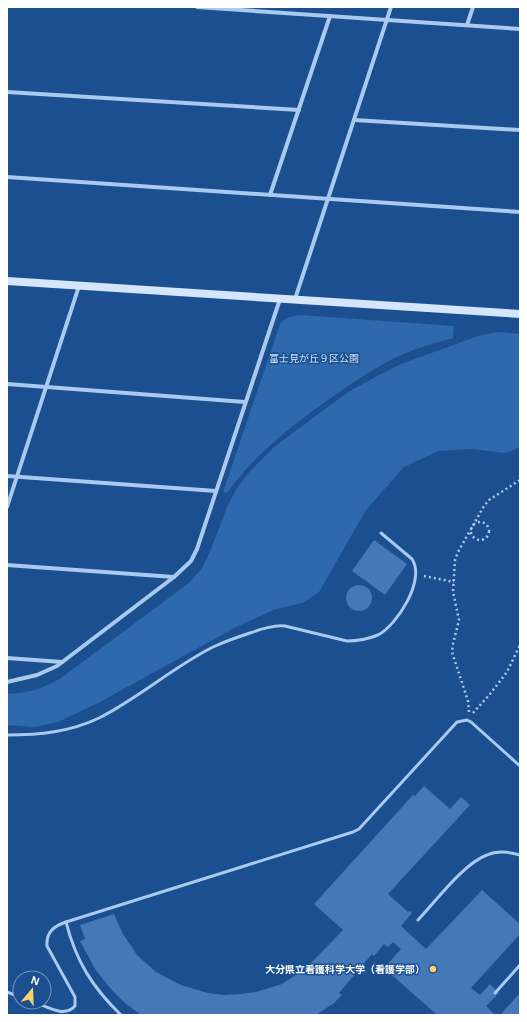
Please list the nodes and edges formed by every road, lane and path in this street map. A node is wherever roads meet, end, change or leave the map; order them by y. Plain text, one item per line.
1 (198, 7) edge
2 (391, 7) edge
3 (473, 7) edge
4 (330, 16) junction
5 (387, 20) junction
6 (467, 25) junction
7 (520, 29) edge
8 (7, 92) edge
9 (299, 110) junction
10 (354, 120) junction
11 (520, 130) edge
12 (7, 177) edge
13 (270, 195) junction
14 (328, 199) junction
15 (520, 212) edge
16 (7, 281) edge
17 (79, 285) junction
18 (280, 298) junction
19 (295, 299) junction
20 (518, 312) edge
21 (7, 384) edge
22 (46, 387) junction
23 (245, 402) junction
24 (7, 476) edge
25 (17, 477) junction
26 (520, 480) edge
27 (216, 491) junction
28 (7, 507) edge
29 (471, 528) junction
30 (381, 534) dead end
31 (7, 565) edge
32 (425, 576) dead end
33 (174, 577) junction
34 (454, 582) junction
35 (520, 645) edge
36 (7, 658) edge
37 (62, 662) junction
38 (7, 682) edge
39 (467, 720) junction
40 (7, 735) edge
41 (520, 766) edge
42 (520, 855) edge
43 (418, 920) dead end
44 (66, 922) junction
45 (520, 965) edge
46 (494, 993) dead end
47 (52, 1008) edge
48 (121, 1015) edge

1 - 4 street
2 - 5 street
3 - 6 street
4 - 5 street
4 - 9 street
5 - 6 street
5 - 10 street
6 - 7 street
8 - 9 street
9 - 13 street
10 - 11 street
10 - 14 street
12 - 13 street
13 - 14 street
14 - 15 street
14 - 19 street
16 - 17 street
17 - 18 street
17 - 22 street
18 - 19 street
18 - 23 street
19 - 20 street
21 - 22 street
22 - 23 street
22 - 25 street
23 - 27 street
24 - 25 street
25 - 27 street
25 - 28 street
26 - 29 path
27 - 33 street
29 - 29 path
29 - 34 path
30 - 40 lane
31 - 33 street
32 - 34 path
33 - 37 street
34 - 39 path
35 - 39 path
36 - 37 street
37 - 38 street
39 - 41 lane
39 - 44 lane
42 - 43 lane
44 - 47 lane
44 - 48 lane
45 - 46 lane

